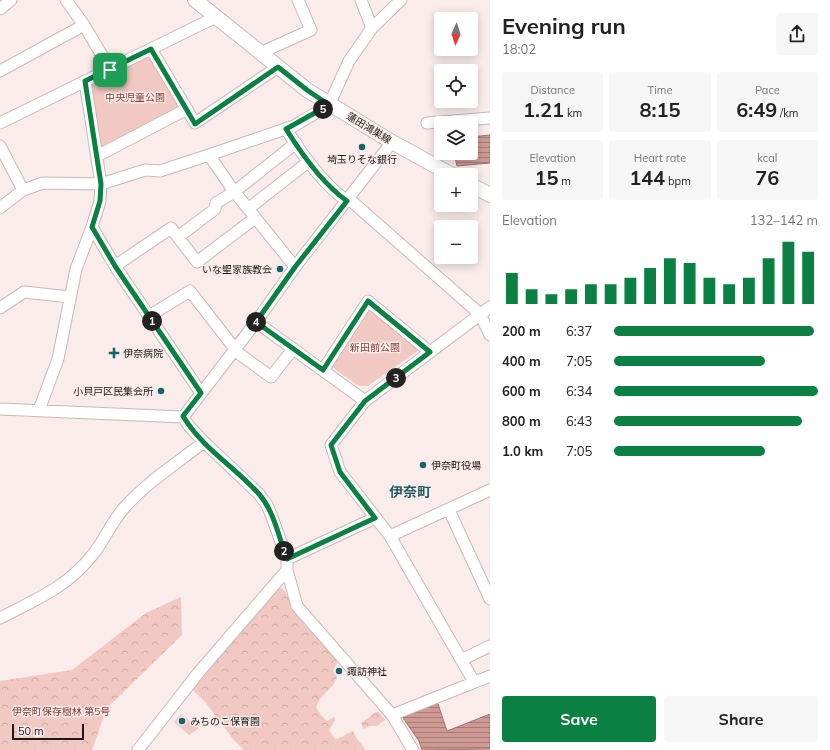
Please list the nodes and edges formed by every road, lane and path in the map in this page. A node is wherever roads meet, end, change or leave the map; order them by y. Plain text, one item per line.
1 (11, 0) edge
2 (66, 0) edge
3 (195, 0) edge
4 (298, 0) edge
5 (361, 0) edge
6 (399, 1) edge
7 (0, 9) edge
8 (216, 16) junction
9 (84, 24) junction
10 (372, 28) junction
11 (151, 49) junction
12 (260, 53) junction
13 (278, 67) junction
14 (110, 70) junction
15 (0, 71) edge
16 (85, 81) junction
17 (329, 105) junction
18 (187, 110) junction
19 (490, 118) edge
20 (427, 122) dead end
21 (0, 123) edge
22 (286, 129) junction
23 (392, 142) junction
24 (296, 143) junction
25 (0, 146) edge
26 (209, 155) junction
27 (97, 156) junction
28 (308, 162) junction
29 (439, 168) edge
30 (101, 184) junction
31 (478, 189) edge
32 (23, 190) junction
33 (234, 192) junction
34 (490, 195) edge
35 (348, 200) junction
36 (0, 208) edge
37 (248, 209) junction
38 (255, 218) junction
39 (92, 227) junction
40 (178, 237) junction
41 (115, 266) junction
42 (295, 267) junction
43 (70, 297) junction
44 (490, 307) edge
45 (0, 308) edge
46 (480, 314) junction
47 (149, 316) junction
48 (256, 322) junction
49 (490, 336) edge
50 (293, 349) junction
51 (235, 350) junction
52 (430, 352) junction
53 (323, 370) junction
54 (201, 393) junction
55 (365, 401) junction
56 (0, 409) edge
57 (39, 410) junction
58 (183, 416) junction
59 (204, 442) junction
60 (490, 490) edge
61 (449, 510) junction
62 (375, 518) junction
63 (390, 536) junction
64 (287, 564) junction
65 (490, 599) edge
66 (0, 618) edge
67 (490, 646) edge
68 (461, 660) junction
69 (490, 676) edge
70 (474, 682) junction
71 (392, 715) junction
72 (138, 750) edge
73 (413, 750) edge

1 - 7 street
2 - 9 street
3 - 8 main road, 蓮田鴻巣線
4 - 12 street
5 - 10 street
6 - 10 street
8 - 11 street
8 - 12 main road, 蓮田鴻巣線
9 - 14 street
9 - 15 street
10 - 17 street
11 - 14 street
11 - 18 street
12 - 13 main road, 蓮田鴻巣線
13 - 17 main road, 蓮田鴻巣線
13 - 18 street
14 - 16 street
16 - 21 street
16 - 27 street
17 - 22 street
17 - 23 main road, 蓮田鴻巣線
18 - 27 street
19 - 20 street
22 - 24 street
22 - 26 street
23 - 29 main road, 蓮田鴻巣線
23 - 35 street
24 - 28 street
24 - 33 street
25 - 32 street
26 - 30 street
26 - 33 street
27 - 30 street
28 - 35 street
28 - 37 street
30 - 32 street
30 - 39 street
31 - 34 main road
32 - 36 street
33 - 37 street
33 - 40 street
35 - 42 street
35 - 46 street
37 - 38 street
38 - 40 street
38 - 42 street
39 - 41 street
39 - 43 street
40 - 41 street
41 - 47 street
42 - 48 street
43 - 45 street
43 - 57 street
44 - 46 street
46 - 49 street
46 - 52 street
47 - 51 street
47 - 54 street
48 - 50 street
48 - 51 street
50 - 51 street
50 - 53 street
51 - 54 street
52 - 53 street
52 - 55 street
53 - 55 street
54 - 58 street
55 - 62 street
56 - 57 street
57 - 58 street
58 - 59 street
59 - 64 street
59 - 66 street
60 - 61 street
61 - 63 street
61 - 65 street
62 - 63 street
62 - 64 street
63 - 68 street
64 - 71 street
64 - 72 street
67 - 68 street
68 - 70 street
69 - 70 street
70 - 71 street
71 - 73 street

